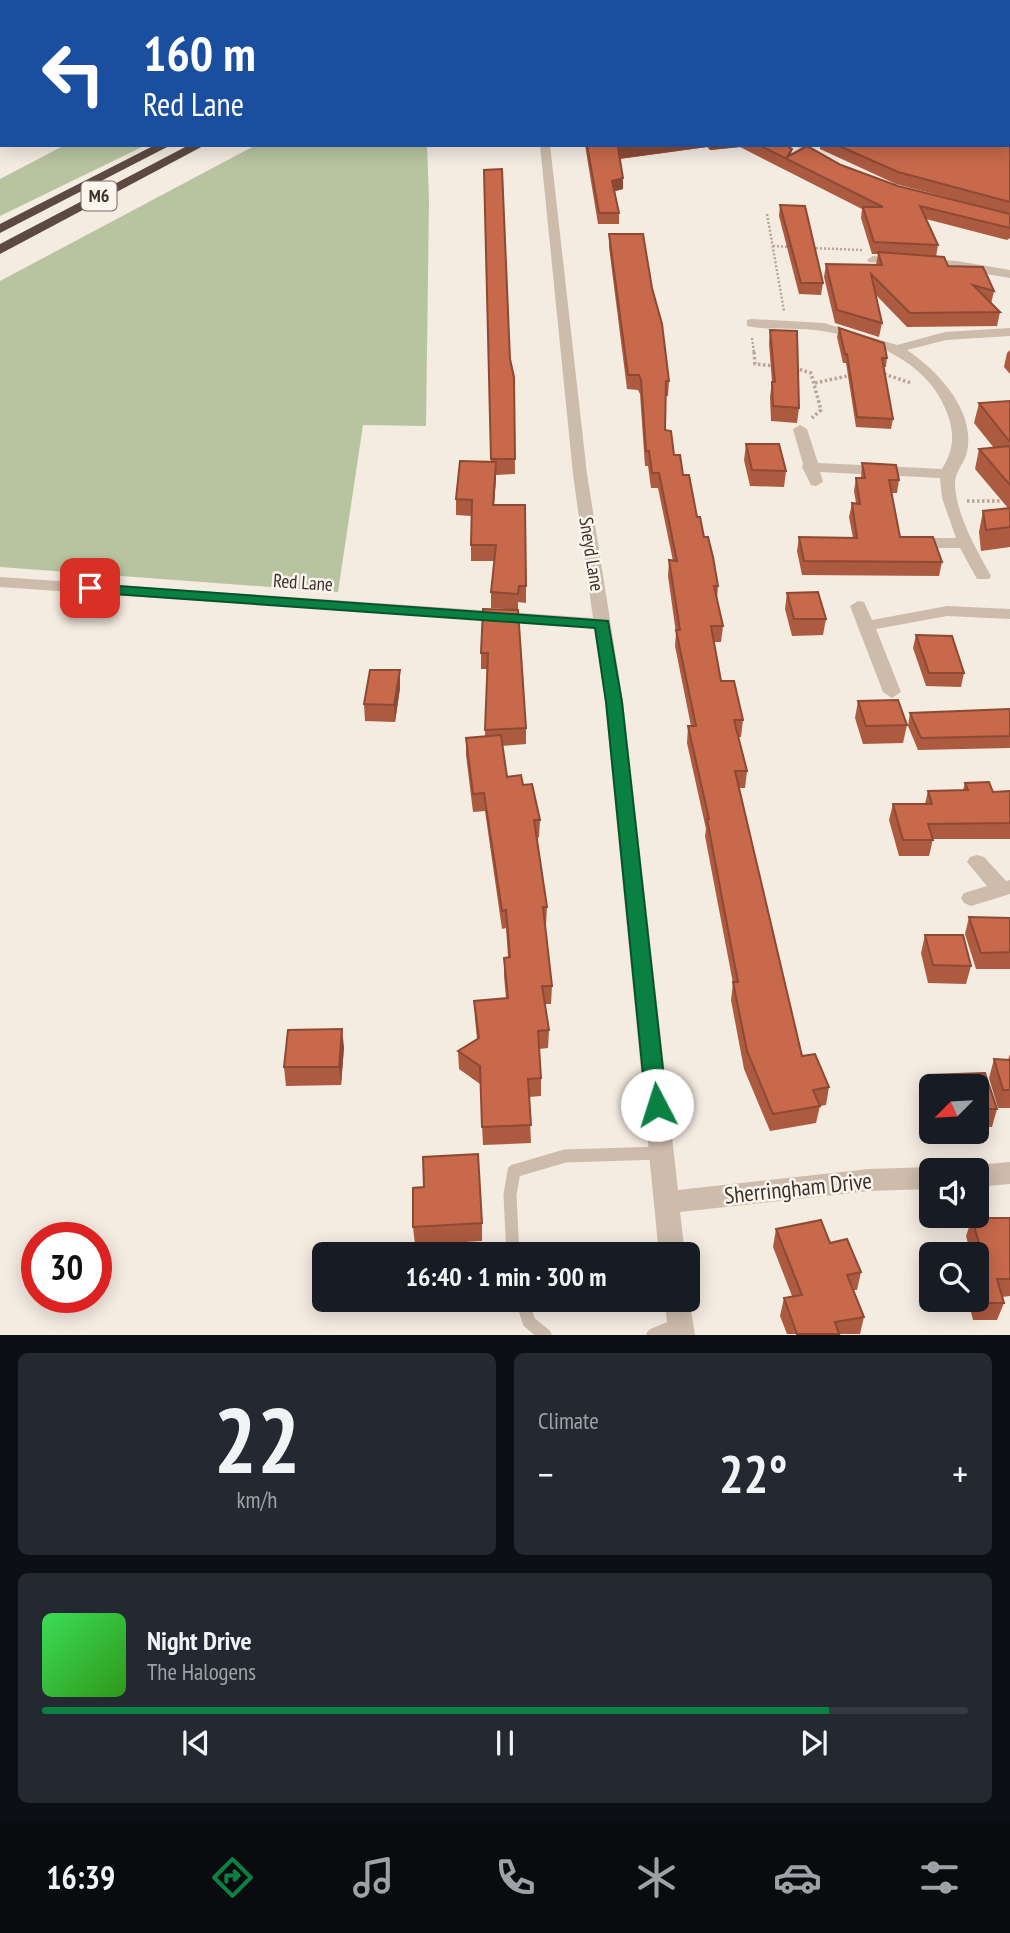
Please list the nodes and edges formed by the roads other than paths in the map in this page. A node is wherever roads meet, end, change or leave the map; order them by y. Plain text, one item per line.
1 (161, 147) edge
2 (195, 147) edge
3 (545, 147) edge
4 (803, 147) edge
5 (837, 168) edge
6 (0, 229) edge
7 (0, 250) edge
8 (872, 257) road end
9 (1010, 274) edge
10 (751, 323) road end
11 (1010, 332) edge
12 (897, 349) junction
13 (800, 429) road end
14 (809, 467) junction
15 (948, 474) junction
16 (816, 482) dead end
17 (964, 542) junction
18 (931, 543) edge
19 (983, 576) dead end
20 (0, 582) edge
21 (858, 606) dead end
22 (1010, 614) edge
23 (603, 624) junction
24 (865, 626) junction
25 (892, 692) dead end
26 (977, 862) dead end
27 (1006, 888) edge
28 (971, 898) dead end
29 (661, 1153) junction
30 (1010, 1173) edge
31 (989, 1175) edge
32 (919, 1178) edge
33 (666, 1202) junction
34 (512, 1242) edge
35 (671, 1242) edge
36 (526, 1312) edge
37 (680, 1319) edge
38 (545, 1335) edge
39 (653, 1335) edge

1 - 6 highway, M6
2 - 7 highway, M6
3 - 23 street, Sneyd Lane
4 - 5 street
8 - 9 street
10 - 12 street
11 - 12 street
12 - 15 street
13 - 14 street
14 - 15 street
14 - 16 street
15 - 17 street
17 - 18 street
17 - 19 street
20 - 23 street, Red Lane
21 - 24 street
22 - 24 street
23 - 29 street, Sneyd Lane
24 - 25 street
26 - 27 street
27 - 28 street
29 - 33 street, Sneyd Lane
29 - 34 lane
30 - 31 street
32 - 33 street, Sherringham Drive
33 - 35 street, Sneyd Lane
36 - 38 lane
37 - 39 lane

